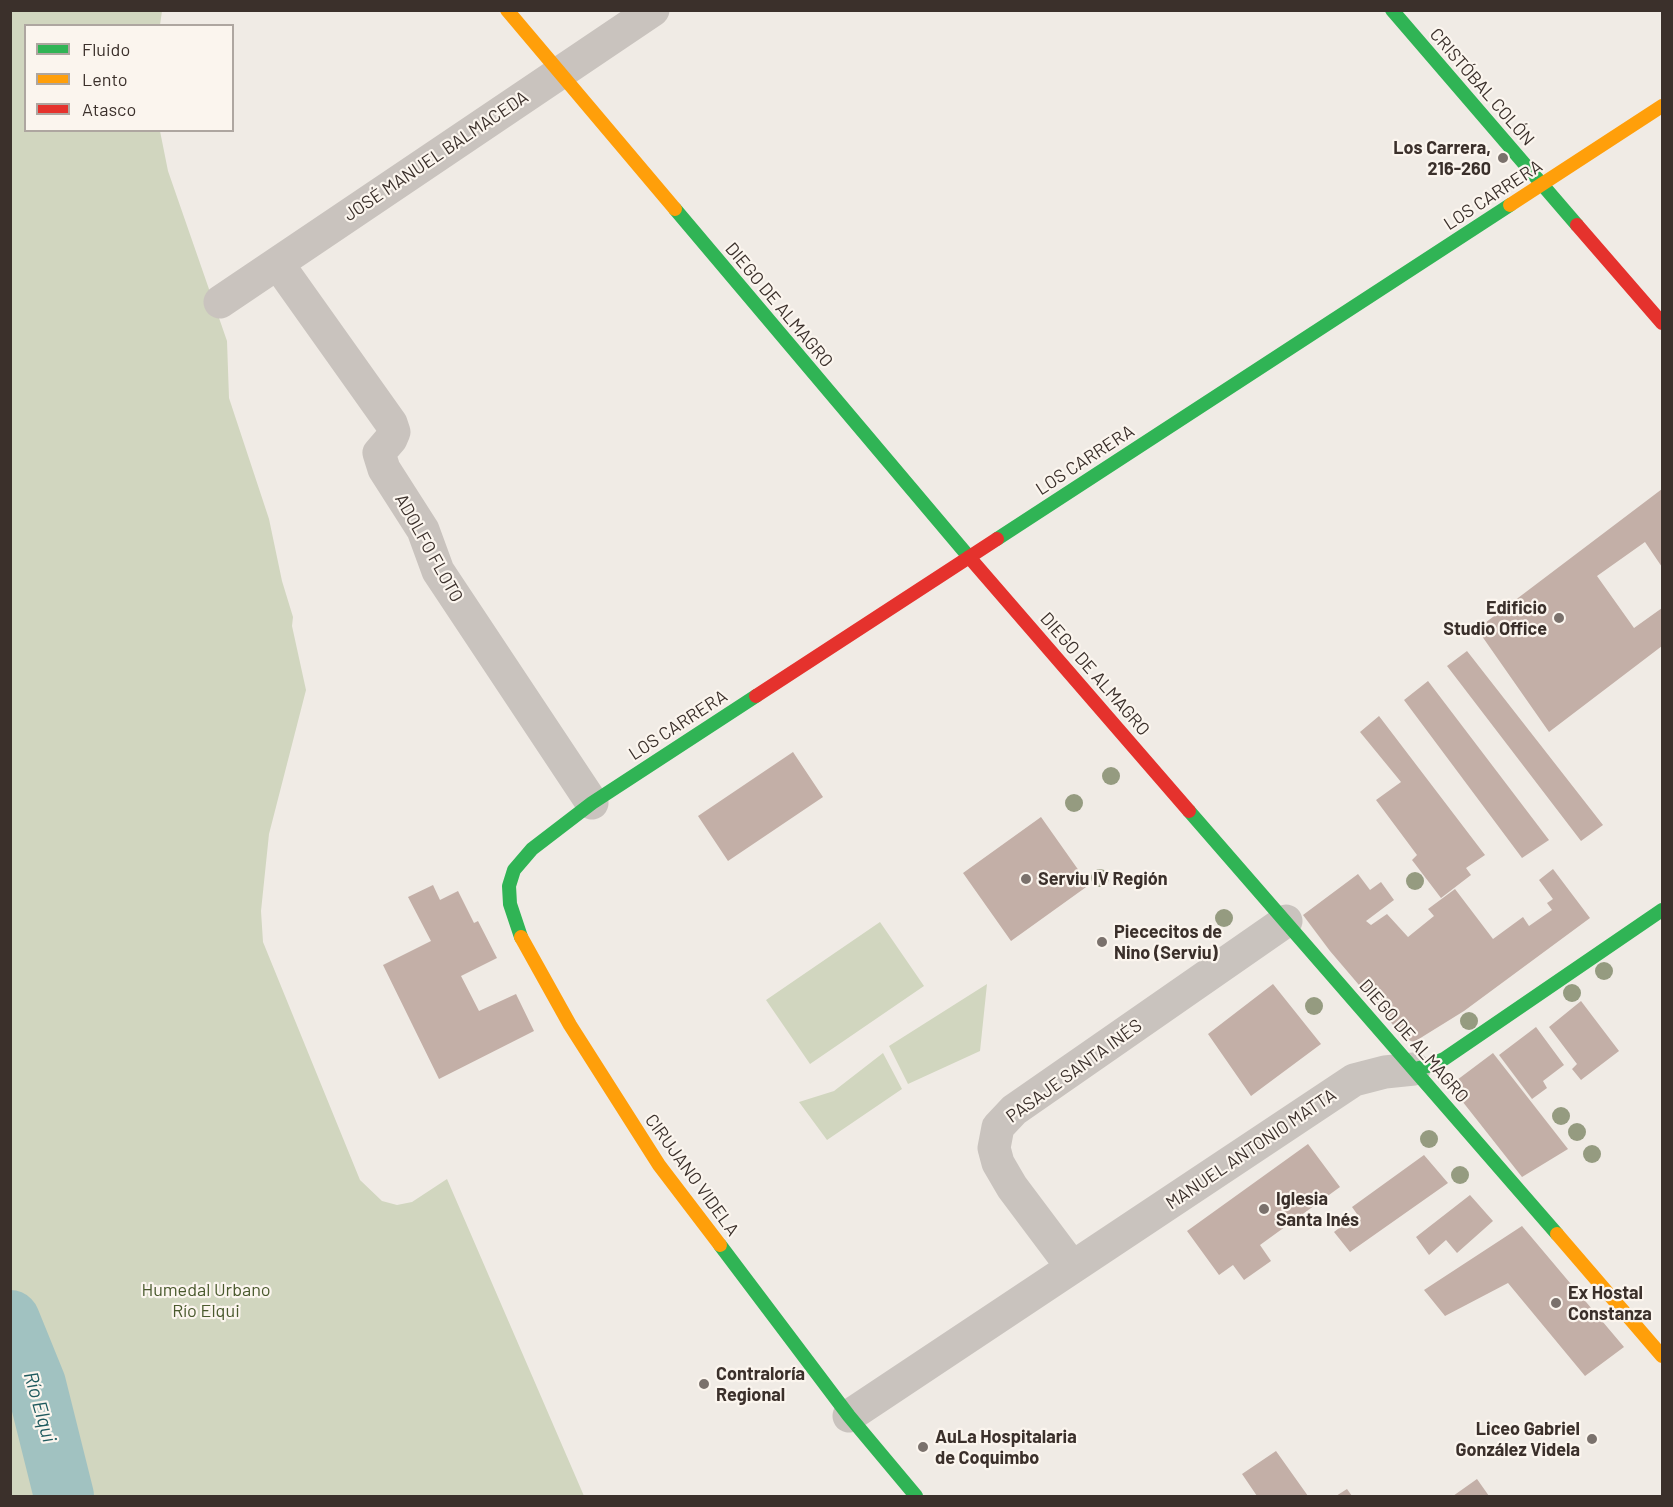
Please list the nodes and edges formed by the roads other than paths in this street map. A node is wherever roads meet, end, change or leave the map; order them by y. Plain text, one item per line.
1 (507, 10) edge
2 (653, 10) edge
3 (1392, 10) edge
4 (559, 72) junction
5 (1662, 106) edge
6 (1542, 184) junction
7 (278, 264) junction
8 (220, 302) dead end
9 (1662, 323) edge
10 (969, 557) junction
11 (592, 803) junction
12 (532, 849) joint
13 (1662, 910) edge
14 (1286, 921) junction
15 (1414, 1069) junction
16 (1072, 1267) junction
17 (1662, 1356) edge
18 (849, 1416) junction
19 (916, 1497) edge

1 - 4 street, DIEGO DE ALMAGRO
2 - 4 street, JOSÉ MANUEL BALMACEDA
3 - 6 street, CRISTÓBAL COLÓN
4 - 7 street, JOSÉ MANUEL BALMACEDA
4 - 10 street, DIEGO DE ALMAGRO
5 - 6 street, LOS CARRERA
6 - 9 street, CRISTÓBAL COLÓN
6 - 10 street, LOS CARRERA
7 - 8 street, JOSÉ MANUEL BALMACEDA
7 - 11 street, ADOLFO FLOTO
10 - 11 street, LOS CARRERA
10 - 14 street, DIEGO DE ALMAGRO
11 - 12 street, LOS CARRERA
12 - 18 street, CIRUJANO VIDELA
13 - 15 street, MANUEL ANTONIO MATTA
14 - 15 street, DIEGO DE ALMAGRO
14 - 16 street, PASAJE SANTA INÉS
15 - 16 street, MANUEL ANTONIO MATTA
15 - 17 street, DIEGO DE ALMAGRO
16 - 18 street, MANUEL ANTONIO MATTA
18 - 19 street, CIRUJANO VIDELA

